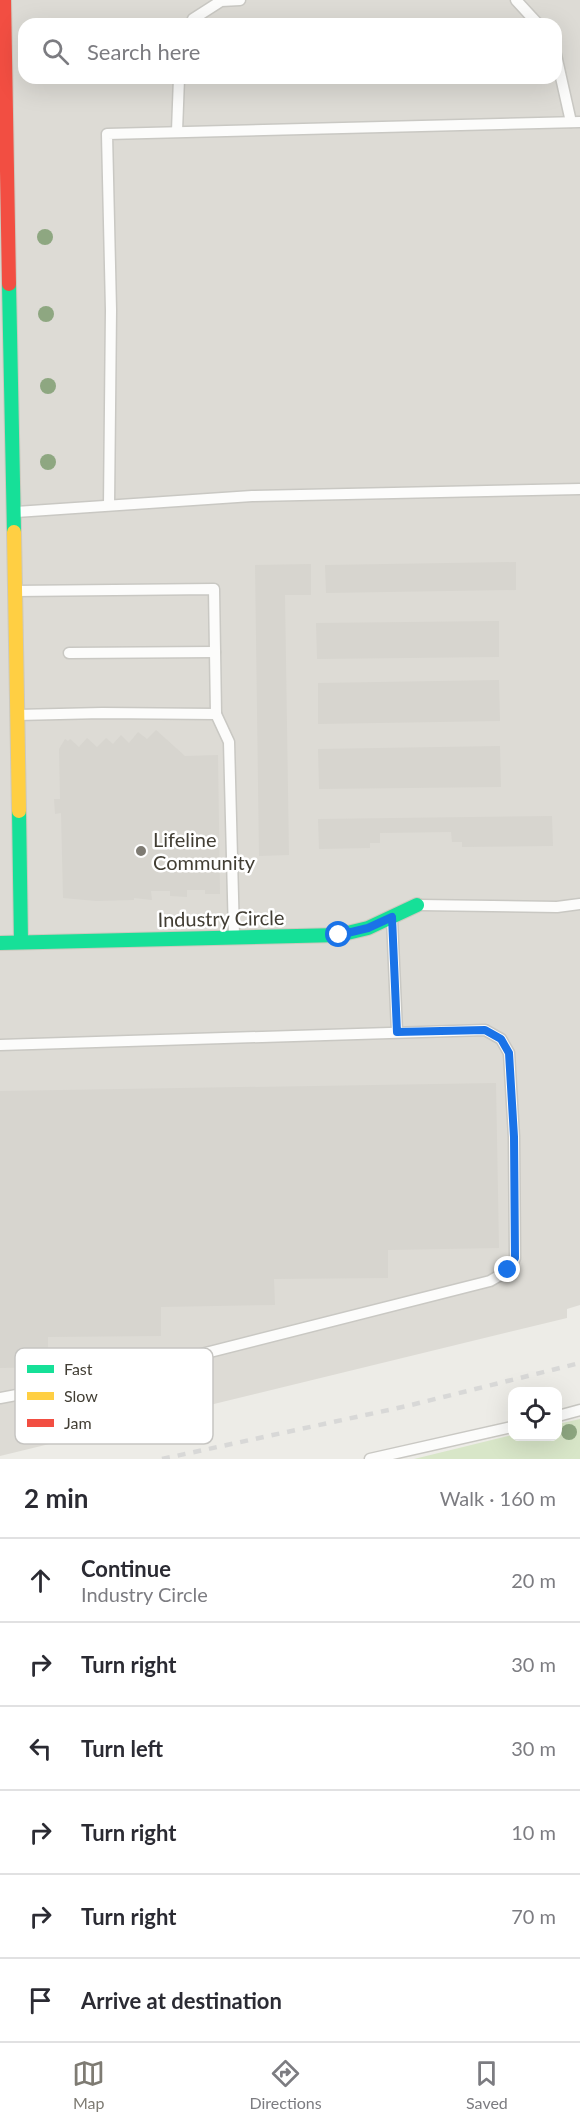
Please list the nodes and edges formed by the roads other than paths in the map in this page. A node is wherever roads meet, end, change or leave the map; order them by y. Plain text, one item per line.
1 (4, 0) edge
2 (240, 0) edge
3 (516, 0) edge
4 (195, 18) edge
5 (532, 18) edge
6 (562, 78) edge
7 (179, 84) edge
8 (576, 122) edge
9 (177, 131) junction
10 (580, 489) edge
11 (109, 505) junction
12 (13, 512) junction
13 (15, 591) junction
14 (69, 652) dead end
15 (215, 652) junction
16 (216, 714) junction
17 (17, 715) junction
18 (417, 904) joint
19 (580, 904) edge
20 (392, 917) junction
21 (234, 939) junction
22 (21, 942) junction
23 (0, 943) edge
24 (397, 1032) junction
25 (0, 1045) edge
26 (213, 1351) edge
27 (15, 1395) edge
28 (0, 1398) edge
29 (580, 1410) edge
30 (562, 1415) edge
31 (508, 1428) edge
32 (370, 1459) edge

1 - 12 street
2 - 4 lane
3 - 5 lane
6 - 8 lane
7 - 9 lane
8 - 9 lane
9 - 11 lane
10 - 11 lane
11 - 12 lane
12 - 13 street
13 - 15 lane
13 - 17 street
14 - 15 lane
15 - 16 lane
16 - 17 lane
16 - 21 lane
17 - 22 street
18 - 19 lane
18 - 20 street, Industry Circle
20 - 21 street, Industry Circle
20 - 24 lane
21 - 22 street, Industry Circle
22 - 23 street, Industry Circle
24 - 25 lane
24 - 26 lane
27 - 28 lane
29 - 30 lane
31 - 32 lane

